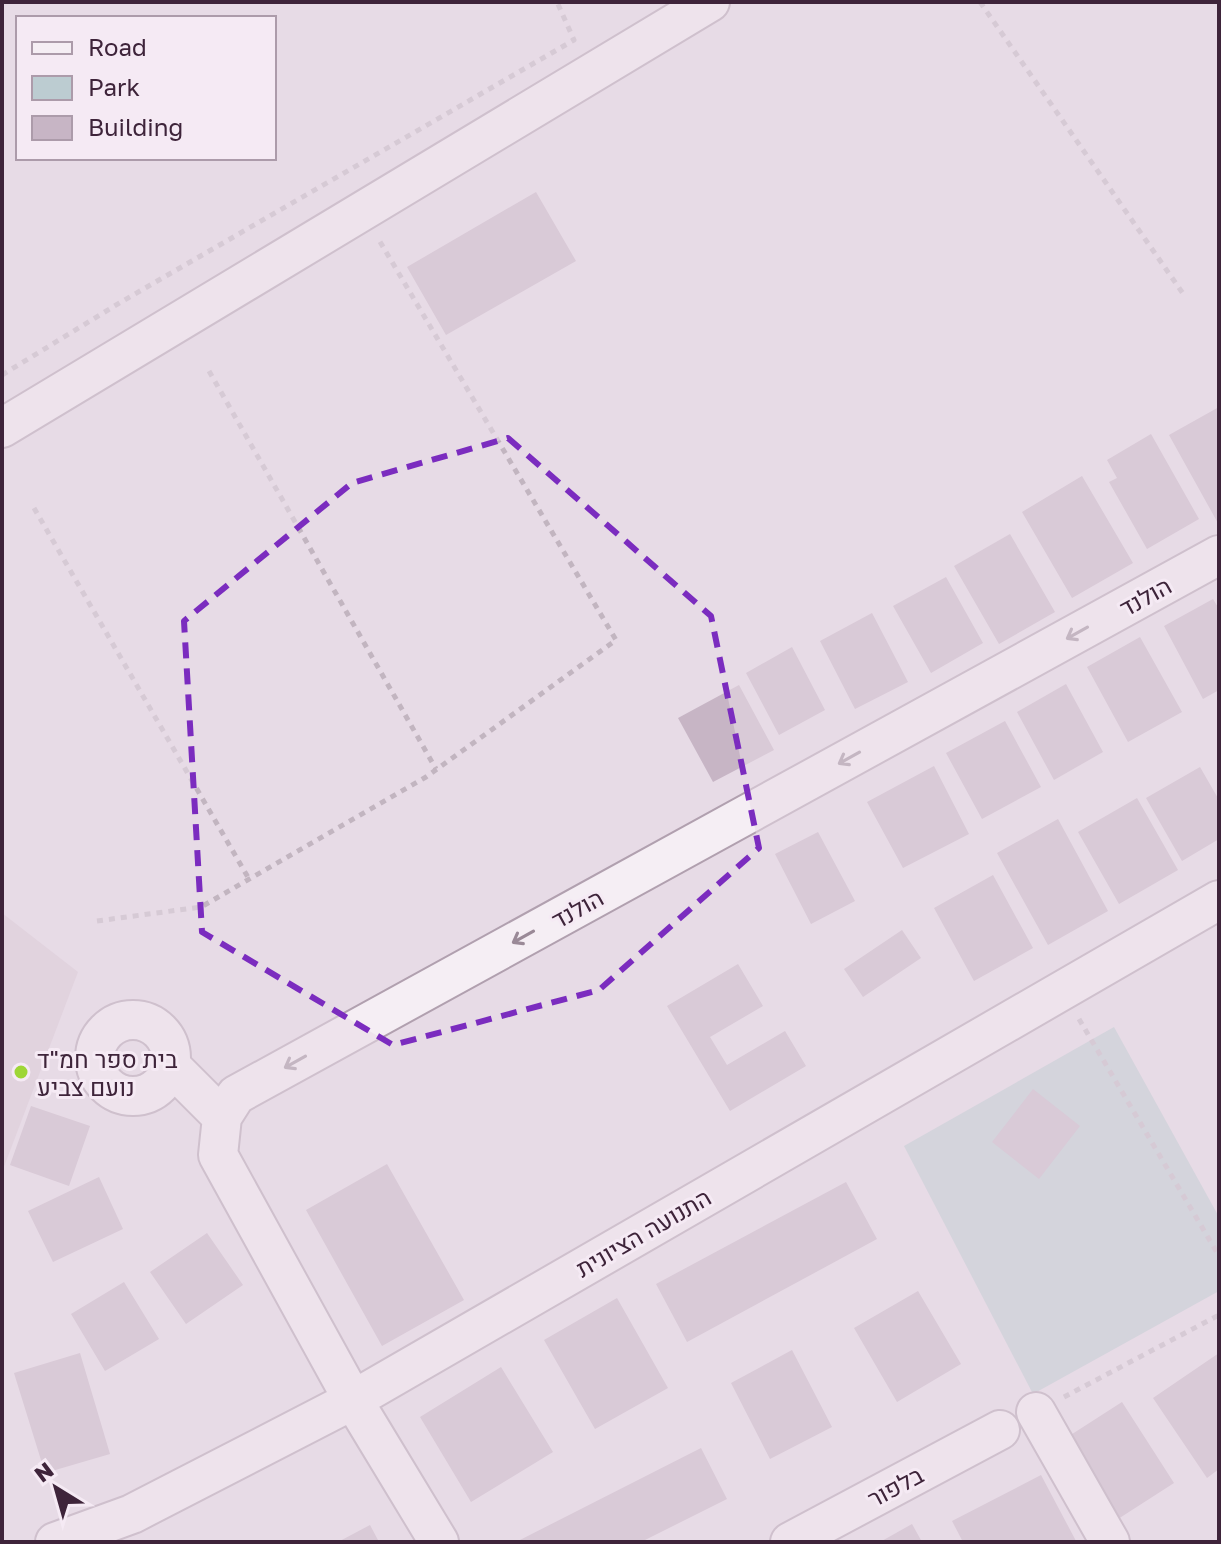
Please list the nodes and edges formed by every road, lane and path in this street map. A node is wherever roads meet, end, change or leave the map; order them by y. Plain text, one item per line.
1 (557, 2) edge
2 (710, 2) edge
3 (980, 2) edge
4 (362, 212) junction
5 (1184, 295) dead end
6 (209, 371) dead end
7 (2, 375) edge
8 (2, 428) edge
9 (34, 508) dead end
10 (1219, 555) edge
11 (436, 769) junction
12 (249, 879) junction
13 (1219, 900) edge
14 (97, 921) dead end
15 (1062, 990) junction
16 (170, 1065) dead end
17 (229, 1106) junction
18 (1219, 1256) edge
19 (1219, 1315) edge
20 (353, 1400) junction
21 (1036, 1412) joint
22 (1000, 1430) dead end
23 (55, 1542) edge
24 (439, 1542) edge
25 (790, 1542) edge
26 (1110, 1542) edge

1 - 7 path
2 - 4 street
3 - 5 path
4 - 8 street
4 - 11 path
6 - 11 path
9 - 12 path
10 -> 17 street, הולנד
11 - 12 path
12 - 14 path
13 - 15 street, התנועה הציונית
15 - 18 path
15 - 20 street, התנועה הציונית
16 - 17 street
17 - 20 street
19 - 21 path
20 - 23 street, התנועה הציונית
20 - 24 street
21 - 26 street
22 - 25 street, בלפור

